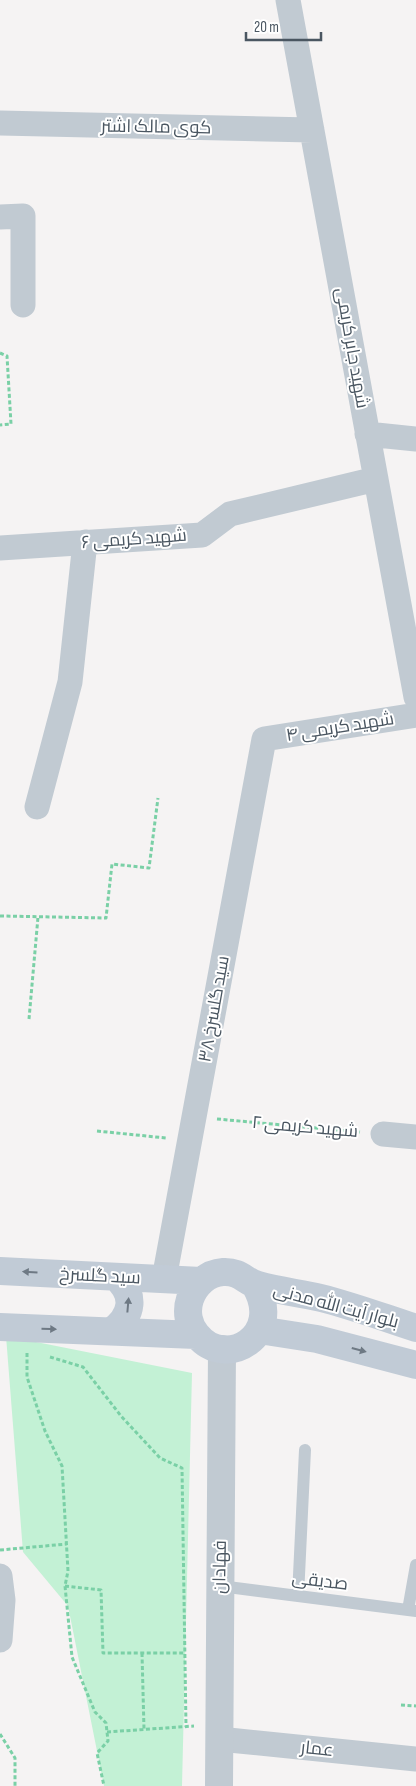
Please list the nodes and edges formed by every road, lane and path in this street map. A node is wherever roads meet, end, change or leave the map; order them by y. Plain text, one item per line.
1 (288, 0) edge
2 (0, 123) edge
3 (312, 130) junction
4 (0, 217) edge
5 (24, 304) dead end
6 (0, 353) edge
7 (0, 425) edge
8 (367, 434) junction
9 (416, 439) edge
10 (376, 479) junction
11 (85, 542) junction
12 (0, 548) edge
13 (416, 697) edge
14 (416, 715) edge
15 (264, 739) joint
16 (158, 798) dead end
17 (37, 807) dead end
18 (0, 916) edge
19 (38, 917) junction
20 (29, 1020) dead end
21 (192, 1129) junction
22 (97, 1131) dead end
23 (384, 1134) joint
24 (416, 1137) edge
25 (0, 1271) edge
26 (116, 1277) junction
27 (164, 1278) junction
28 (201, 1281) junction
29 (255, 1285) junction
30 (322, 1298) junction
31 (0, 1327) edge
32 (416, 1328) edge
33 (259, 1330) junction
34 (112, 1331) junction
35 (196, 1334) junction
36 (317, 1339) junction
37 (28, 1340) junction
38 (222, 1349) junction
39 (36, 1354) dead end
40 (44, 1356) dead end
41 (416, 1365) edge
42 (305, 1450) dead end
43 (67, 1544) junction
44 (0, 1550) edge
45 (416, 1565) edge
46 (0, 1576) edge
47 (64, 1586) junction
48 (220, 1586) junction
49 (298, 1596) junction
50 (412, 1611) edge
51 (0, 1640) edge
52 (142, 1653) junction
53 (185, 1653) junction
54 (401, 1704) dead end
55 (416, 1706) edge
56 (186, 1726) junction
57 (144, 1729) junction
58 (219, 1731) junction
59 (107, 1732) junction
60 (0, 1734) edge
61 (416, 1758) edge
62 (15, 1786) edge
63 (104, 1786) edge
64 (219, 1786) edge

1 - 3 street, شهید جابر کریمی
2 - 3 street, کوی مالک اشتر
3 - 8 street, شهید جابر کریمی
4 - 5 street
6 - 7 path
8 - 9 street
8 - 10 street, شهید جابر کریمی
10 - 11 street, شهید کریمی ۶
10 - 13 street, شهید جابر کریمی
11 - 12 street, شهید کریمی ۶
11 - 17 street
14 - 15 street, شهید کریمی ۴
15 - 21 street, سید گلسرخ ۳۸
16 - 19 path
18 - 19 path
19 - 20 path
21 - 22 path, شهید کریمی ۲
21 - 23 path, شهید کریمی ۲
21 - 27 street, سید گلسرخ ۳۸
23 - 24 street, شهید کریمی ۲
26 -> 25 main road, سید گلسرخ
26 - 27 main road, سید گلسرخ
34 -> 26 main road
27 - 28 main road, سید گلسرخ
28 - 29 main road
28 - 35 main road
29 - 30 main road, بلوار آیت الله مدنی
29 - 33 main road
30 - 32 main road, بلوار آیت الله مدنی
30 - 36 main road
31 - 37 main road
33 - 36 main road, بلوار آیت الله مدنی
33 - 38 main road
34 - 35 main road
37 -> 34 main road
35 - 38 main road
36 -> 41 main road, بلوار آیت الله مدنی
37 - 39 path
37 - 43 path
38 - 48 street, فهادان
40 - 53 path
42 - 49 lane
43 - 44 path
43 - 47 path
45 - 50 lane
46 - 51 street
47 - 52 path
47 - 59 path
48 - 49 lane, صدیقی
48 - 58 street, فهادان
49 - 50 lane, صدیقی
52 - 53 path
52 - 57 path
53 - 56 path
54 - 55 path
56 - 57 path
56 - 58 path
57 - 59 path
58 - 61 street, عمار
58 - 64 street, فهادان
59 - 63 path
60 - 62 path

